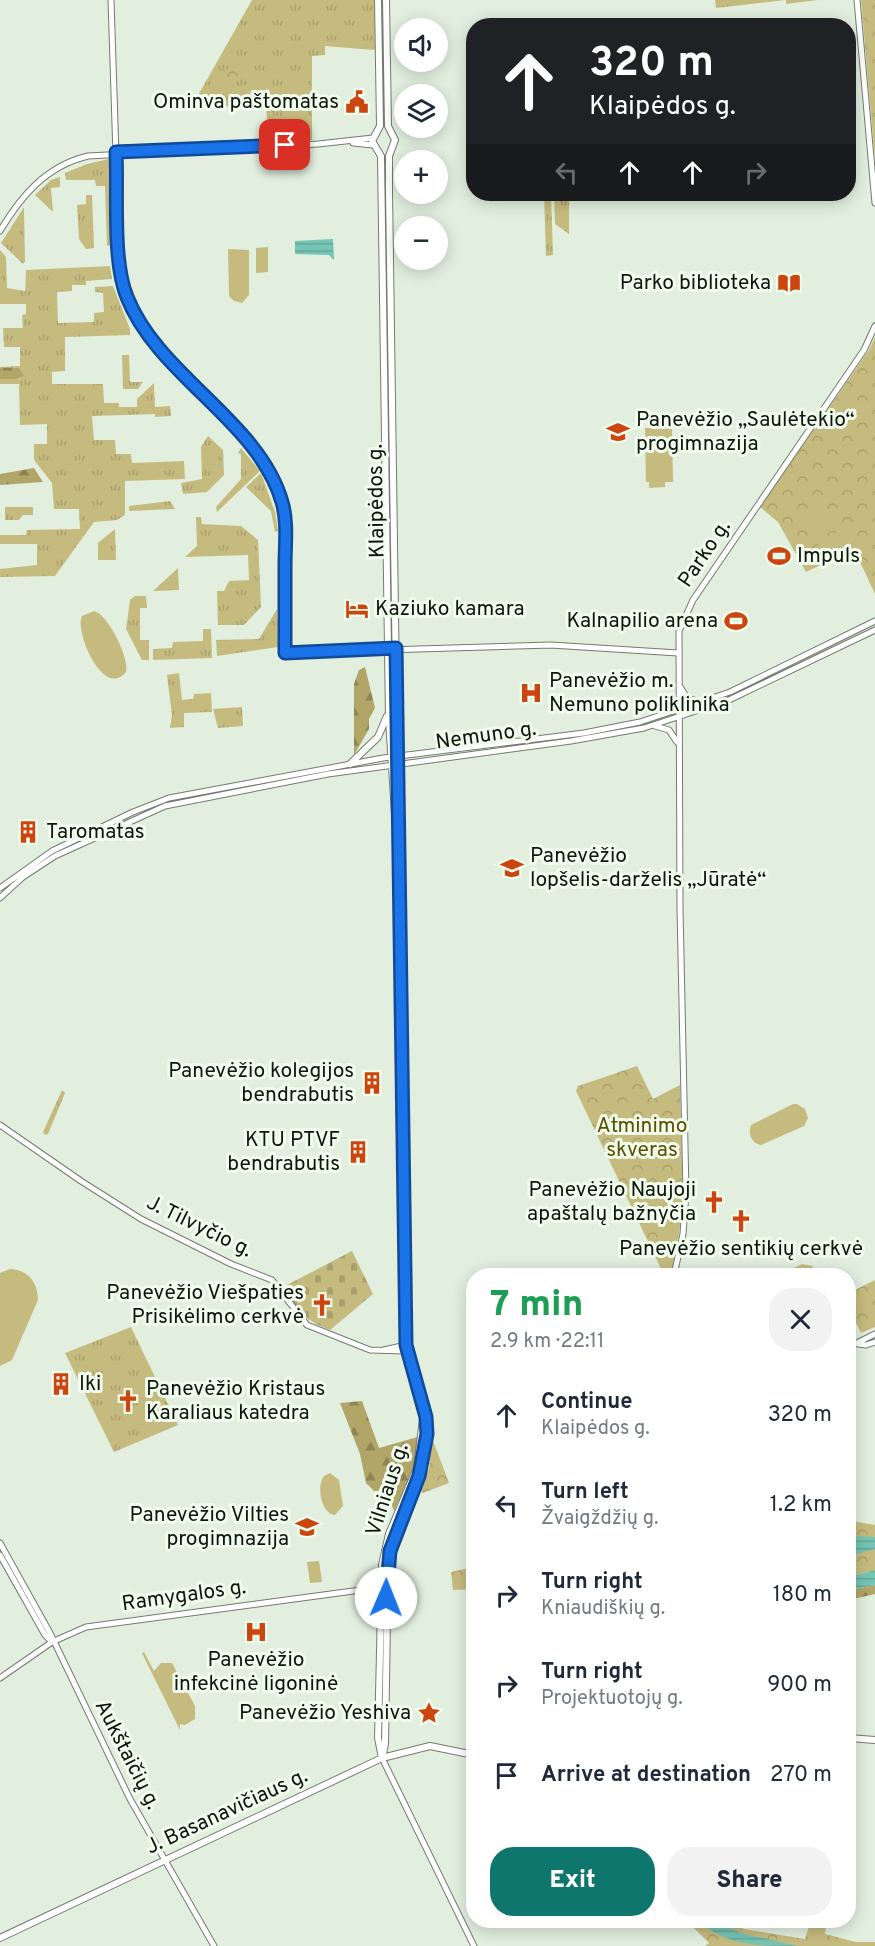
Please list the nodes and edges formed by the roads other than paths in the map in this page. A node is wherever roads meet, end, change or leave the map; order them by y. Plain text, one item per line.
1 (111, 0) edge
2 (378, 0) edge
3 (386, 0) edge
4 (857, 0) edge
5 (379, 131) junction
6 (390, 132) junction
7 (373, 142) junction
8 (390, 151) junction
9 (116, 152) junction
10 (380, 152) junction
11 (875, 202) edge
12 (0, 231) edge
13 (875, 326) edge
14 (875, 621) edge
15 (875, 630) edge
16 (396, 648) junction
17 (389, 649) junction
18 (678, 653) junction
19 (678, 683) junction
20 (703, 702) junction
21 (389, 704) junction
22 (678, 711) junction
23 (678, 718) junction
24 (653, 726) junction
25 (678, 744) junction
26 (399, 756) junction
27 (391, 757) junction
28 (350, 764) junction
29 (399, 764) junction
30 (391, 765) junction
31 (164, 803) junction
32 (399, 851) junction
33 (0, 888) edge
34 (0, 898) edge
35 (0, 1125) edge
36 (676, 1268) edge
37 (875, 1334) edge
38 (875, 1342) edge
39 (858, 1344) joint
40 (406, 1348) junction
41 (424, 1408) joint
42 (0, 1543) edge
43 (0, 1556) edge
44 (384, 1587) junction
45 (52, 1642) junction
46 (0, 1678) edge
47 (856, 1739) edge
48 (875, 1740) edge
49 (466, 1753) edge
50 (382, 1758) junction
51 (163, 1860) junction
52 (0, 1938) edge
53 (214, 1946) edge
54 (474, 1946) edge

1 - 9 main road
2 - 5 highway
3 - 6 highway, Klaipėdos g.
4 - 11 main road
5 - 6 highway
5 - 7 highway
6 - 8 highway, Klaipėdos g.
7 - 9 main road
7 - 10 highway
8 - 10 highway
8 - 16 highway, Klaipėdos g.
9 - 12 main road
9 - 17 main road
10 - 17 highway, Klaipėdos g.
13 - 18 main road, Parko g.
14 - 20 main road, Nemuno g.
15 - 23 main road, Nemuno g.
16 - 17 main road
16 - 18 main road
16 - 26 highway, Klaipėdos g.
17 - 21 highway, Klaipėdos g.
18 - 19 main road, Parko g.
19 - 20 main road
19 - 22 main road, Parko g.
20 - 22 main road, Nemuno g.
21 - 27 highway, Klaipėdos g.
21 - 28 highway
22 - 23 main road, Parko g.
22 - 26 main road, Nemuno g.
23 - 24 main road, Nemuno g.
23 - 25 main road, Parko g.
24 - 25 main road
24 - 29 main road, Nemuno g.
25 - 36 main road, Parko g.
26 - 27 main road, Nemuno g.
26 - 29 highway, Klaipėdos g.
27 - 28 main road, Nemuno g.
27 - 30 highway, Klaipėdos g.
28 - 31 main road, Nemuno g.
29 - 30 main road, Nemuno g.
29 - 32 highway, Klaipėdos g.
30 - 31 main road, Nemuno g.
30 - 32 highway, Klaipėdos g.
31 - 33 main road, Nemuno g.
31 - 34 main road, Nemuno g.
32 - 40 highway, Klaipėdos g.
35 - 40 main road, J. Tilvyčio g.
37 - 39 main road
38 - 39 main road
40 - 41 highway, Klaipėdos g.
41 - 44 highway, Vilniaus g.
42 - 45 main road
43 - 45 main road
44 - 45 main road, Ramygalos g.
44 - 50 highway, Vilniaus g.
45 - 46 main road, Ramygalos g.
45 - 51 main road, Aukštaičių g.
47 - 48 highway
49 - 50 highway, J. Basanavičiaus g.
50 - 51 highway, J. Basanavičiaus g.
50 - 54 main road
51 - 52 highway, J. Basanavičiaus g.
51 - 53 main road, Aukštaičių g.

